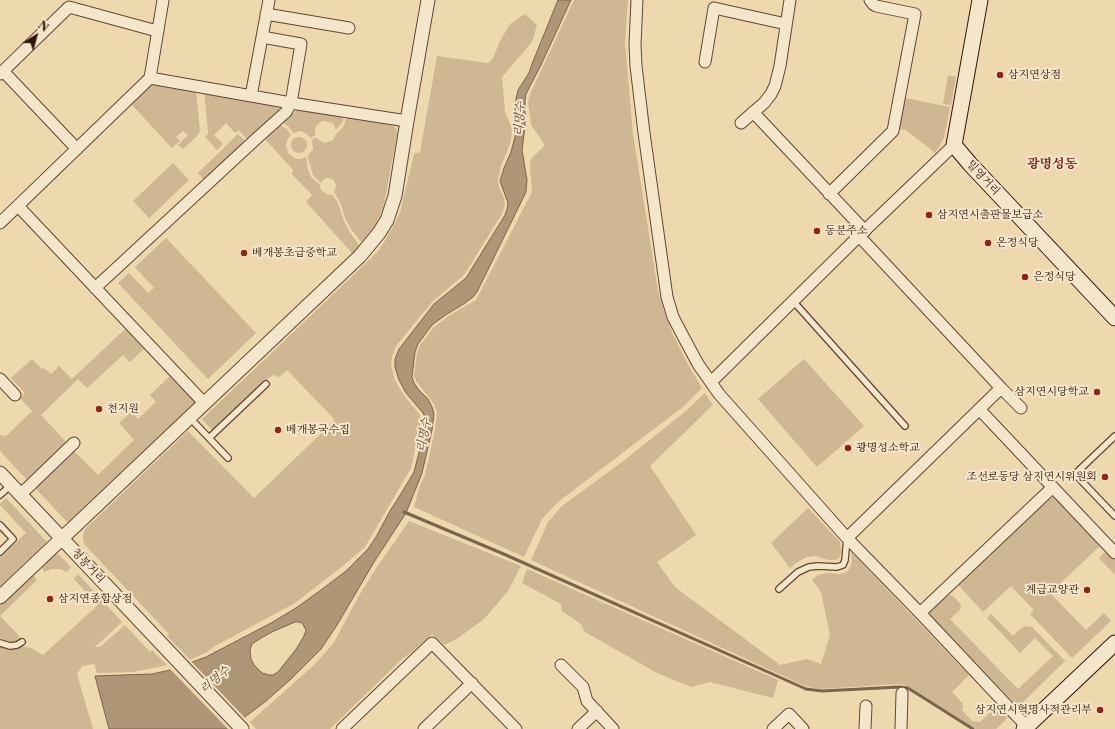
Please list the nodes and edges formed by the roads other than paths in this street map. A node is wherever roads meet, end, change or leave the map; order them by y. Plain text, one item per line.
1 (163, 0) edge
2 (269, 0) edge
3 (428, 0) edge
4 (637, 0) edge
5 (790, 0) edge
6 (870, 0) edge
7 (980, 0) edge
8 (66, 3) edge
9 (266, 14) junction
10 (786, 24) junction
11 (348, 28) dead end
12 (158, 31) junction
13 (262, 37) junction
14 (705, 62) dead end
15 (1, 73) edge
16 (150, 78) junction
17 (251, 96) junction
18 (291, 103) junction
19 (753, 112) junction
20 (407, 121) junction
21 (741, 123) dead end
22 (954, 145) junction
23 (77, 149) junction
24 (829, 194) junction
25 (18, 206) junction
26 (0, 223) edge
27 (862, 233) junction
28 (95, 288) junction
29 (793, 301) junction
30 (1115, 318) edge
31 (0, 380) edge
32 (711, 382) junction
33 (266, 384) dead end
34 (1001, 388) junction
35 (15, 395) dead end
36 (205, 404) junction
37 (1021, 408) dead end
38 (980, 409) junction
39 (190, 418) junction
40 (905, 426) dead end
41 (1115, 436) edge
42 (209, 438) junction
43 (74, 444) dead end
44 (228, 458) dead end
45 (0, 473) edge
46 (11, 485) junction
47 (1053, 487) junction
48 (0, 495) edge
49 (20, 495) junction
50 (1115, 516) edge
51 (0, 525) edge
52 (62, 538) junction
53 (847, 538) junction
54 (0, 552) edge
55 (1115, 553) edge
56 (779, 589) dead end
57 (0, 597) edge
58 (920, 613) junction
59 (22, 642) dead end
60 (0, 643) edge
61 (1115, 643) edge
62 (562, 665) dead end
63 (472, 683) junction
64 (902, 693) dead end
65 (866, 706) dead end
66 (597, 712) junction
67 (241, 728) edge
68 (1027, 728) edge
69 (342, 729) edge
70 (424, 729) edge
71 (516, 729) edge
72 (578, 729) edge
73 (613, 729) edge
74 (773, 729) edge
75 (803, 729) edge
76 (865, 729) edge
77 (901, 729) edge

1 - 12 street
2 - 9 street
3 - 20 street
4 - 32 street
5 - 10 street
6 - 24 street
7 - 22 main road
8 - 12 street
8 - 15 street
9 - 11 street
9 - 13 street
10 - 14 street
10 - 19 street
12 - 16 street
13 - 17 street
13 - 18 street
15 - 23 street
16 - 17 street
16 - 23 street
17 - 18 street
18 - 20 street
18 - 28 street
19 - 21 street
19 - 24 street
20 - 36 street
22 - 27 street
22 - 30 main road, 밀영거리
23 - 25 street
24 - 27 street
25 - 26 street
25 - 28 street
27 - 29 street
27 - 34 street
28 - 36 street
29 - 32 street
29 - 40 lane
31 - 35 street
32 - 53 street
33 - 42 lane
34 - 37 street
34 - 38 street
36 - 39 street
38 - 47 street
38 - 53 street
39 - 42 lane
39 - 52 street
41 - 50 lane
42 - 44 lane
43 - 49 street
45 - 46 street, 청봉거리
46 - 48 lane
46 - 49 street, 청봉거리
47 - 55 street
47 - 58 street
49 - 52 street, 청봉거리
51 - 54 lane
52 - 57 street
52 - 67 street, 청봉거리
53 - 56 lane
53 - 58 street
58 - 68 street
59 - 60 lane
61 - 68 main road
62 - 66 street
63 - 69 street
63 - 70 street
63 - 71 street
64 - 77 street
65 - 76 street
66 - 72 street
66 - 73 street
74 - 75 street

